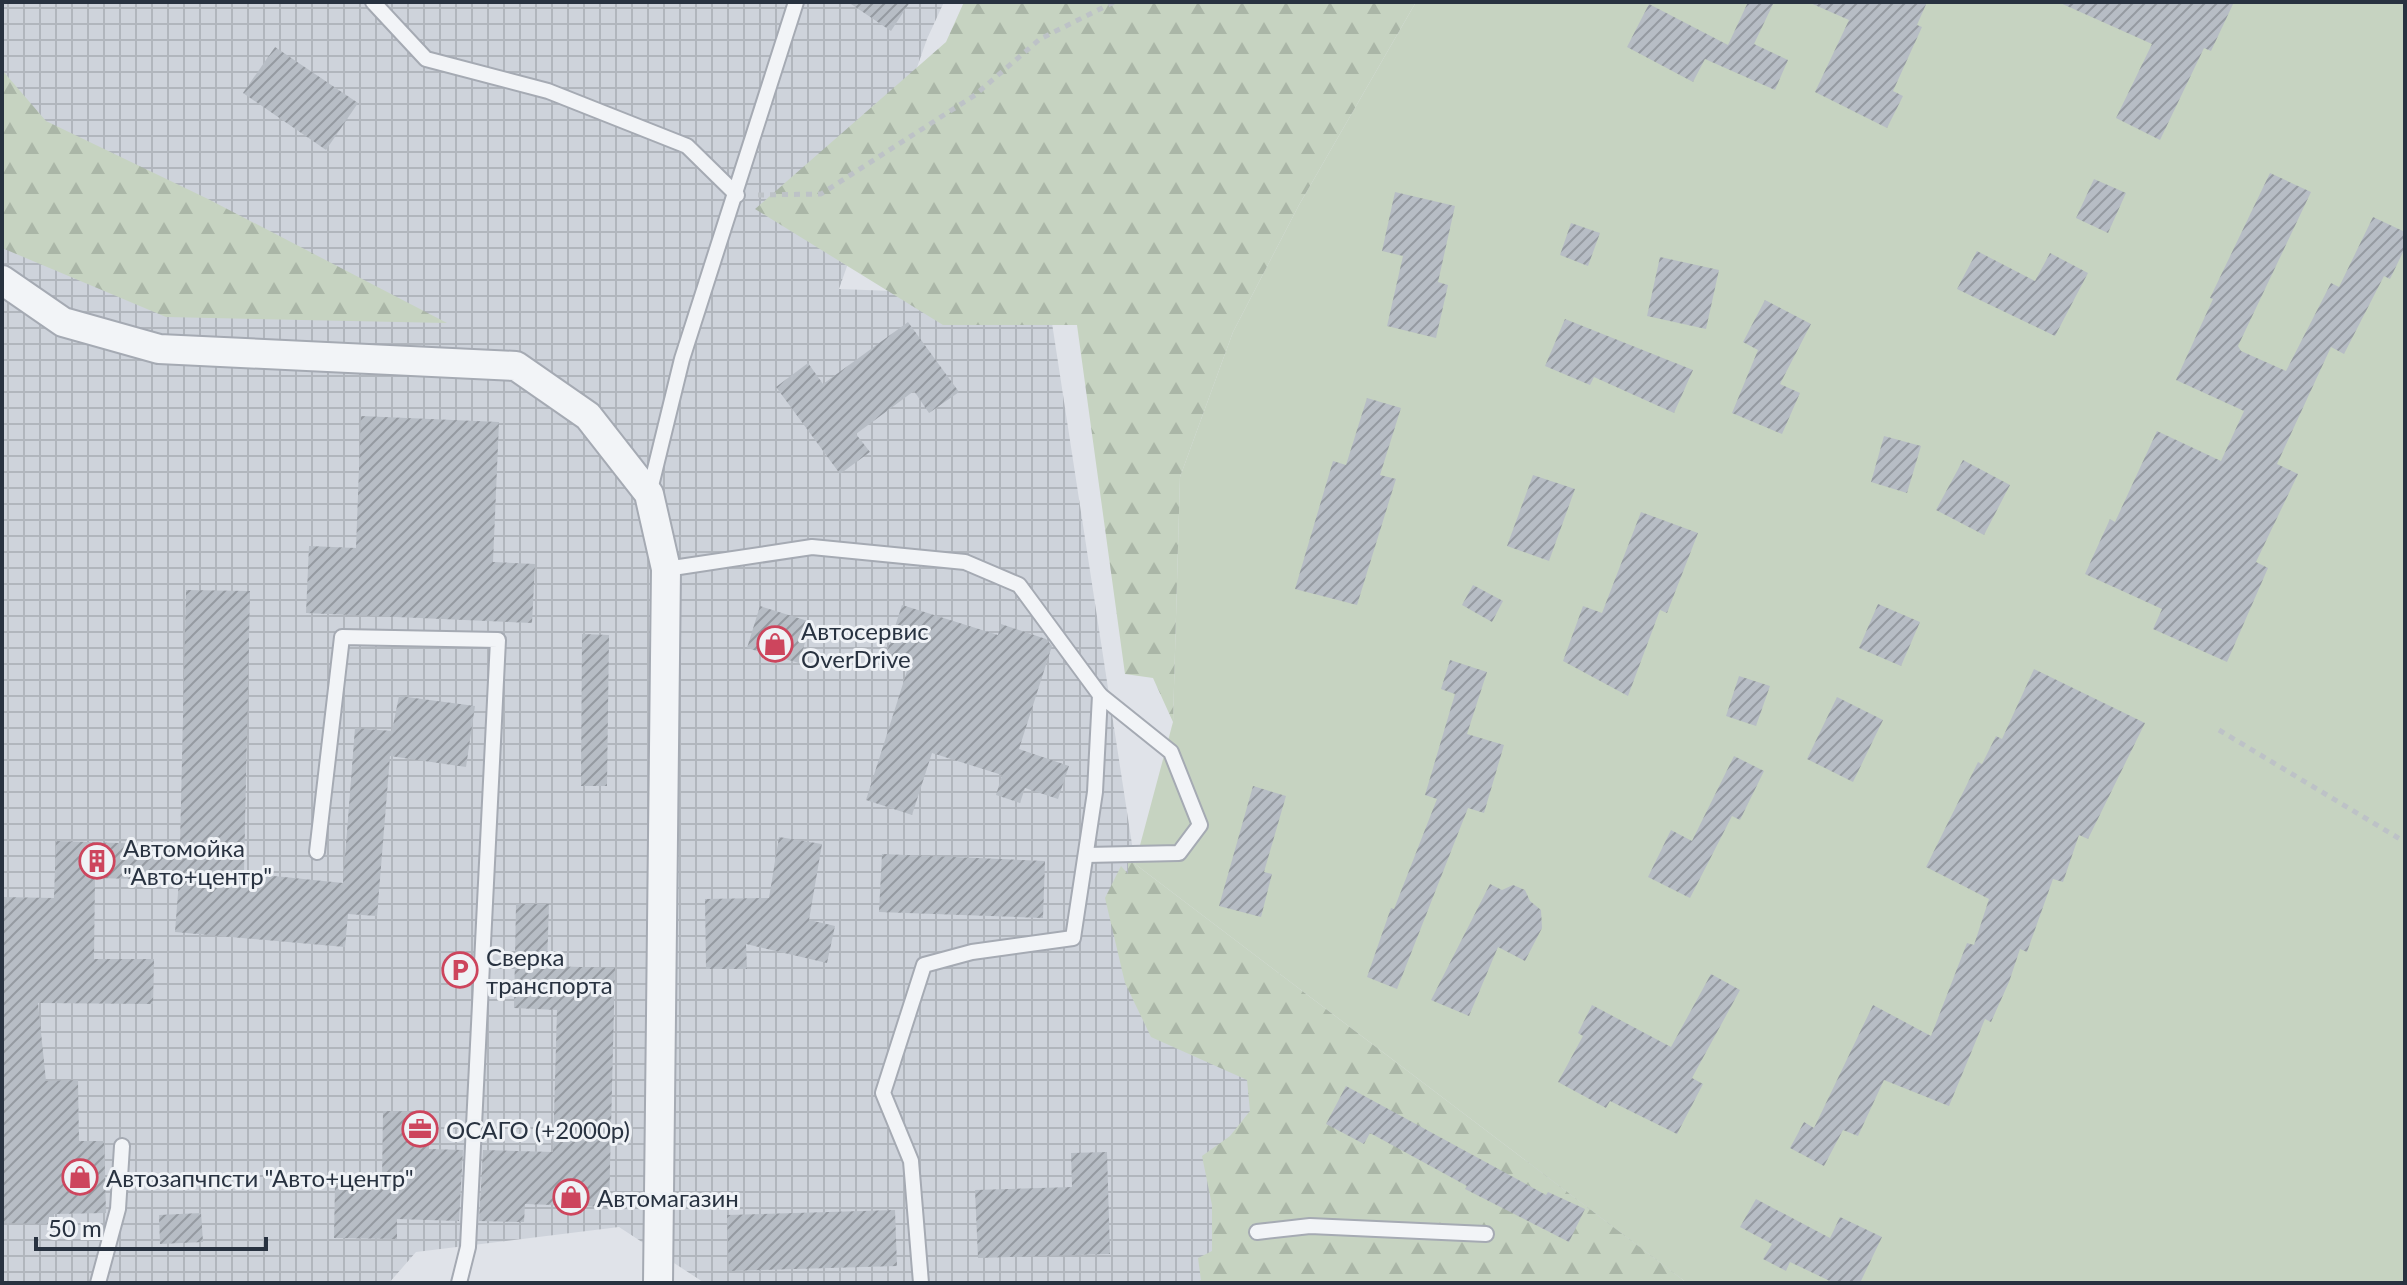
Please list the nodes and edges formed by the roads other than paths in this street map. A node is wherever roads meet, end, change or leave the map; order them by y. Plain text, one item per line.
1 (373, 2) edge
2 (796, 2) edge
3 (737, 195) junction
4 (2, 280) edge
5 (649, 494) junction
6 (666, 569) junction
7 (1100, 695) junction
8 (317, 852) dead end
9 (1086, 855) junction
10 (122, 1146) dead end
11 (1257, 1232) dead end
12 (1486, 1234) dead end
13 (98, 1283) edge
14 (459, 1283) edge
15 (658, 1283) edge
16 (921, 1283) edge

1 - 3 lane
2 - 3 lane
3 - 5 lane
4 - 5 street
5 - 6 street
6 - 7 lane
6 - 15 street
7 - 9 lane
7 - 9 lane
8 - 14 lane
9 - 16 lane
10 - 13 lane
11 - 12 lane

